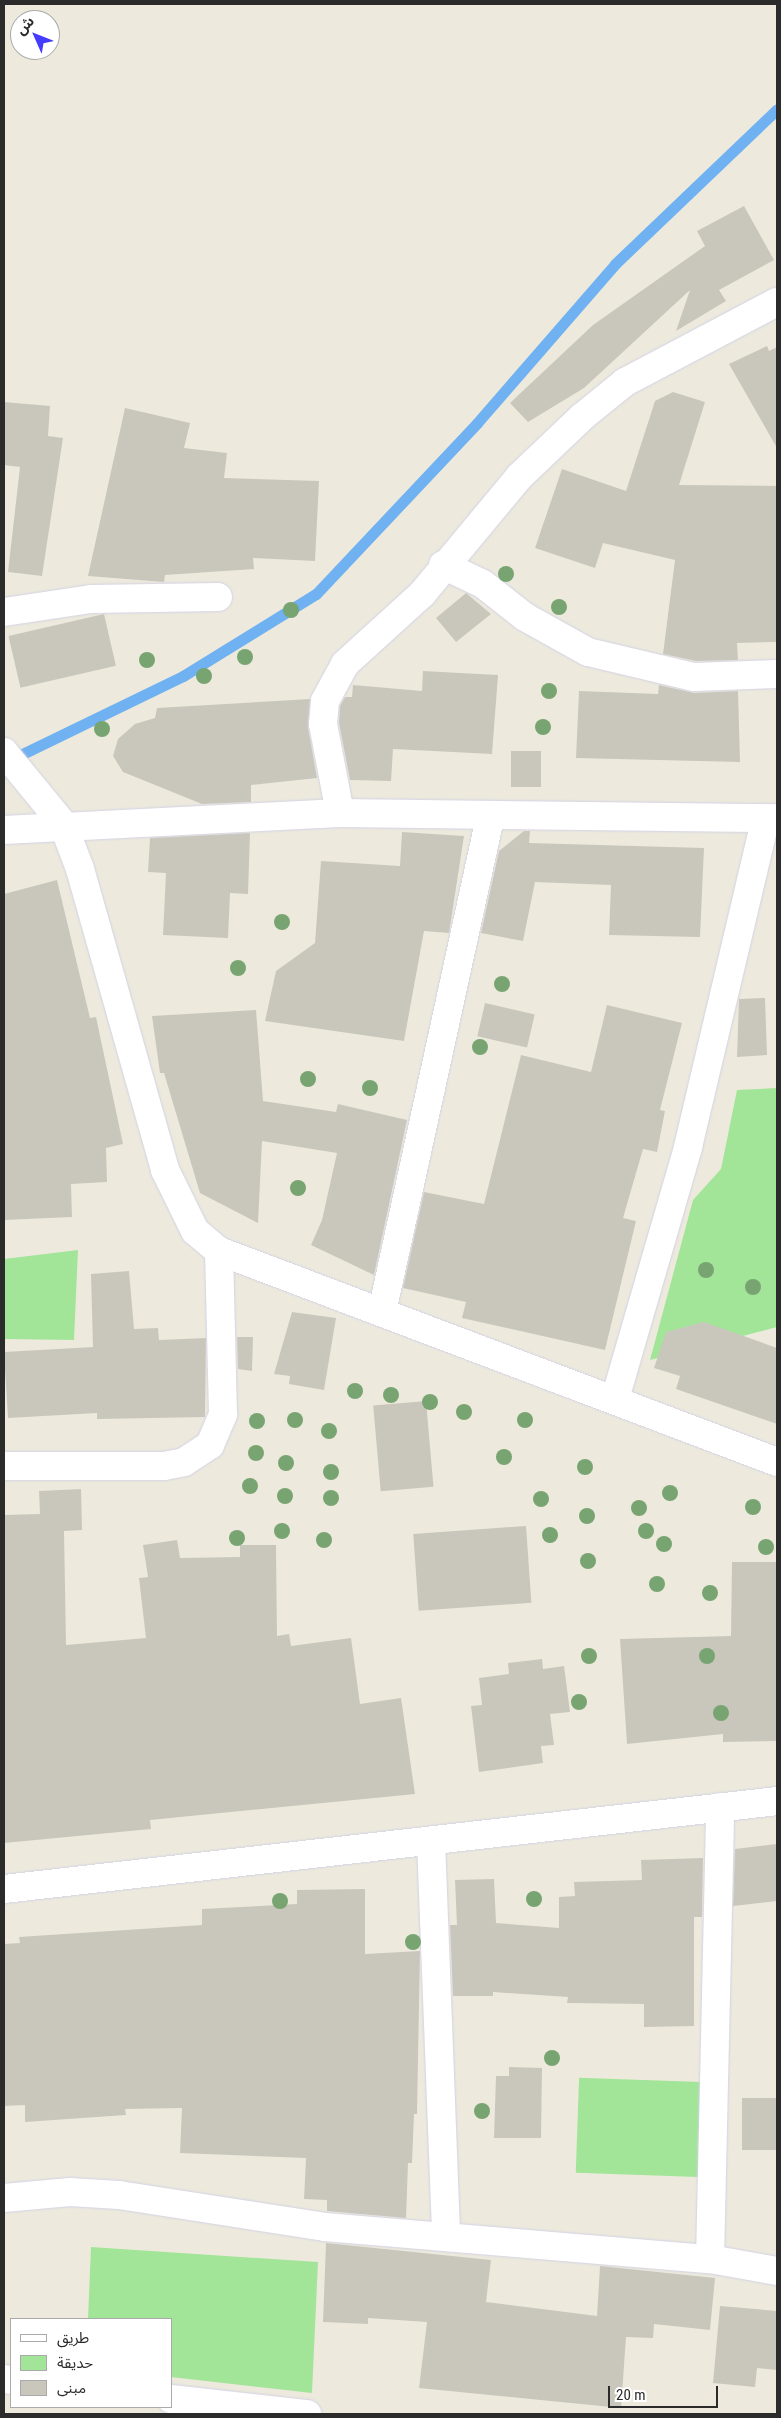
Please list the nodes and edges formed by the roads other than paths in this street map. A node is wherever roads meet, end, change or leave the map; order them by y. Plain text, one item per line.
1 (777, 302) edge
2 (443, 565) junction
3 (218, 597) dead end
4 (4, 612) edge
5 (777, 674) edge
6 (4, 752) edge
7 (340, 813) junction
8 (490, 818) junction
9 (772, 818) edge
10 (63, 824) junction
11 (4, 830) edge
12 (219, 1252) junction
13 (382, 1312) junction
14 (615, 1399) junction
15 (777, 1462) edge
16 (4, 1466) edge
17 (777, 1802) edge
18 (720, 1807) junction
19 (431, 1841) junction
20 (4, 1889) edge
21 (4, 2198) edge
22 (446, 2237) junction
23 (710, 2259) junction
24 (777, 2271) edge
25 (172, 2399) edge
26 (307, 2414) edge

1 - 2 street
2 - 5 street
2 - 7 street
3 - 4 street
6 - 10 street
7 - 8 street
7 - 10 street
8 - 9 street
8 - 13 street
9 - 14 street
10 - 11 street
10 - 12 street
12 - 13 street
12 - 16 street
13 - 14 street
14 - 15 street
17 - 18 street
18 - 19 street
18 - 23 street
19 - 20 street
19 - 22 street
21 - 22 street
22 - 23 street
23 - 24 street
25 - 26 street

